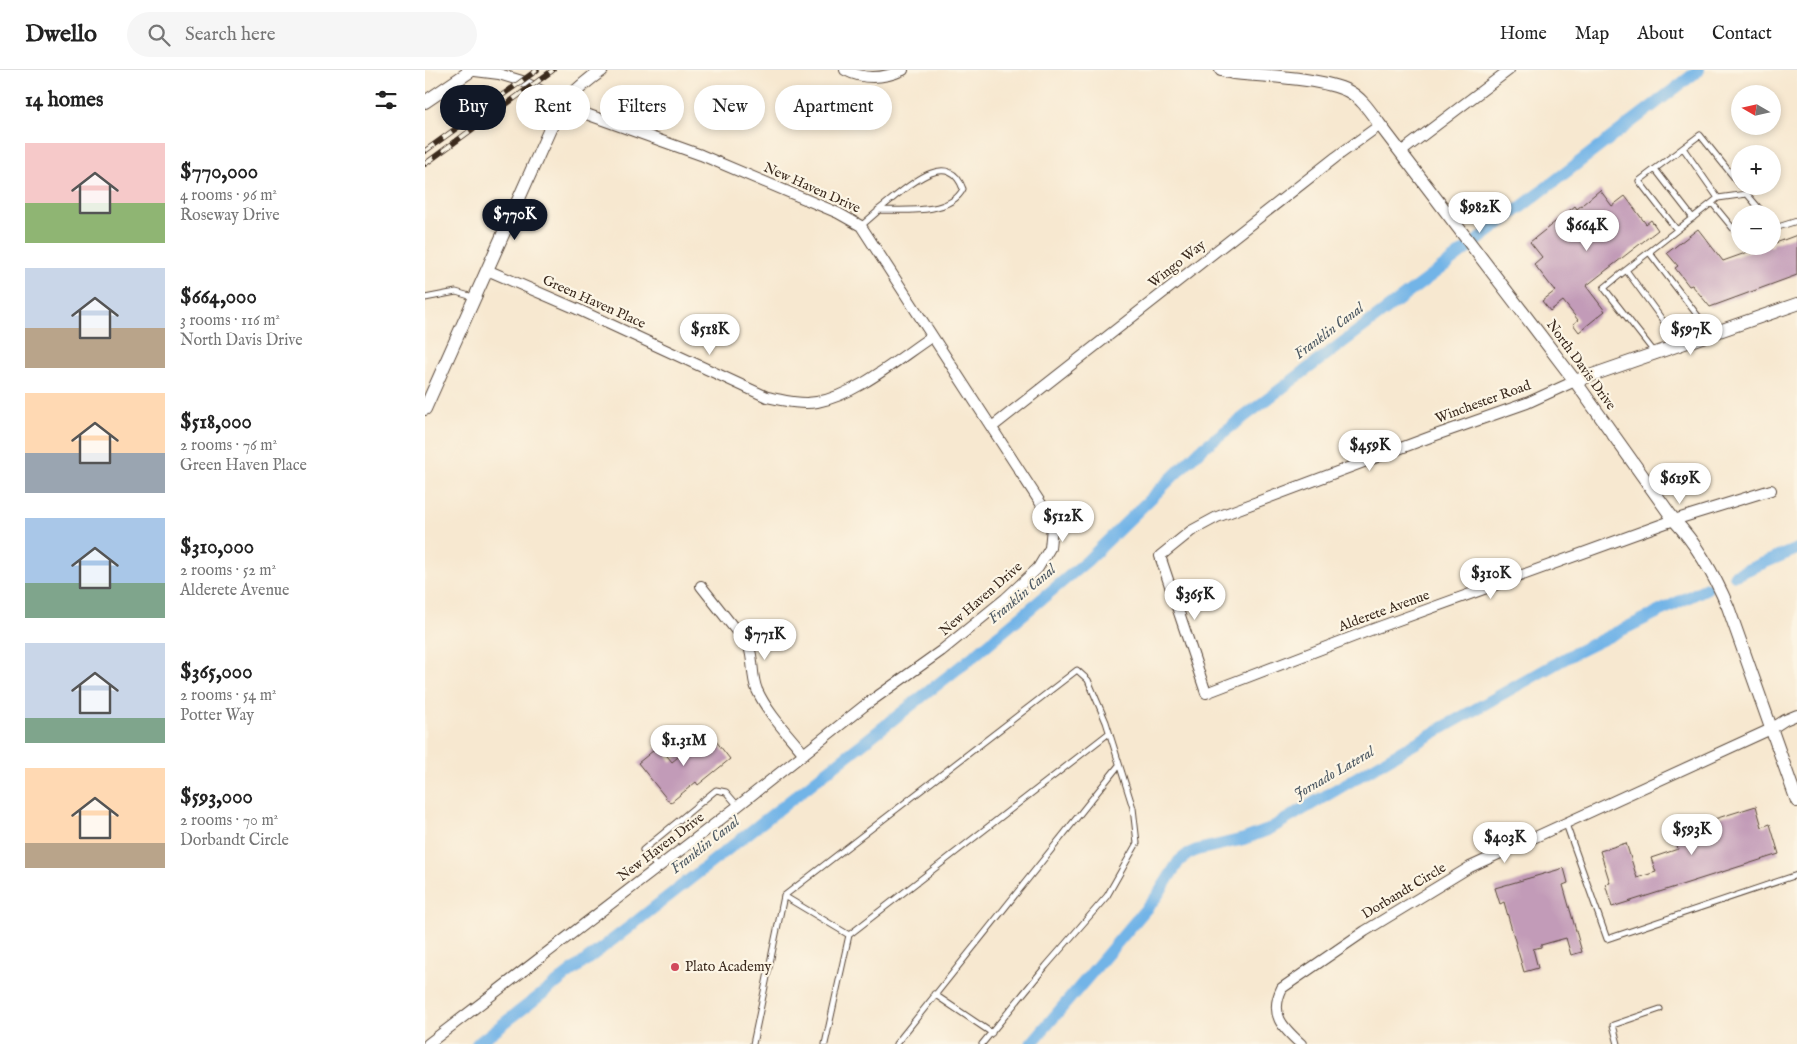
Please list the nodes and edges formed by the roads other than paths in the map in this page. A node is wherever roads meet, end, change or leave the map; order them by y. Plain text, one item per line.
1 (470, 70) edge
2 (602, 70) edge
3 (845, 70) edge
4 (903, 70) edge
5 (1221, 70) edge
6 (1509, 70) edge
7 (530, 85) edge
8 (580, 85) edge
9 (425, 102) edge
10 (590, 115) edge
11 (1380, 125) junction
12 (550, 130) edge
13 (1683, 148) junction
14 (1401, 152) junction
15 (1655, 169) junction
16 (1731, 175) edge
17 (1740, 195) edge
18 (1748, 195) edge
19 (1718, 198) junction
20 (1712, 203) junction
21 (1756, 205) edge
22 (879, 210) junction
23 (1693, 218) junction
24 (1797, 221) edge
25 (861, 226) junction
26 (1731, 226) edge
27 (1781, 226) edge
28 (1677, 230) junction
29 (1649, 252) junction
30 (487, 270) junction
31 (1626, 270) junction
32 (425, 298) edge
33 (474, 298) junction
34 (1797, 304) edge
35 (1711, 334) junction
36 (931, 337) junction
37 (1680, 345) junction
38 (1656, 353) junction
39 (1575, 381) junction
40 (425, 409) edge
41 (992, 427) junction
42 (1771, 490) dead end
43 (1673, 520) junction
44 (701, 586) dead end
45 (1206, 693) joint
46 (1797, 715) edge
47 (1771, 729) junction
48 (1109, 732) junction
49 (805, 754) junction
50 (1119, 765) junction
51 (1797, 801) edge
52 (738, 806) junction
53 (1566, 824) junction
54 (657, 867) junction
55 (1797, 875) edge
56 (784, 896) junction
57 (849, 935) junction
58 (934, 994) junction
59 (1660, 1009) dead end
60 (991, 1032) junction
61 (428, 1044) edge
62 (753, 1044) edge
63 (825, 1044) edge
64 (896, 1044) edge
65 (982, 1044) edge
66 (1301, 1044) edge
67 (1619, 1044) edge

1 - 7 street, New Haven Drive
1 - 9 street
2 - 8 street
3 - 4 street
5 - 11 street, North Davis Drive
6 - 14 street
10 - 25 street, New Haven Drive
11 - 14 street, North Davis Drive
11 - 41 street, Wingo Way
12 - 30 street
13 - 15 lane
13 - 16 lane
13 - 19 lane
14 - 39 street, North Davis Drive
15 - 23 lane
15 - 28 lane
17 - 19 lane
18 - 21 lane
19 - 20 lane
20 - 23 lane
20 - 26 lane
22 - 22 lane
22 - 25 lane
23 - 28 lane
24 - 27 lane
25 - 36 street, New Haven Drive
28 - 29 lane
29 - 31 lane
29 - 35 lane
30 - 33 street
30 - 36 street, Green Haven Place
31 - 37 lane
31 - 38 lane
32 - 33 lane
33 - 40 street
34 - 35 street, Winchester Road
35 - 37 street, Winchester Road
36 - 41 street, New Haven Drive
37 - 38 street, Winchester Road
38 - 39 street, Winchester Road
39 - 43 street, North Davis Drive
39 - 45 street, Winchester Road
41 - 49 street, New Haven Drive
42 - 43 street, Alderete Avenue
43 - 45 street, Alderete Avenue
43 - 47 street, North Davis Drive
44 - 49 street
46 - 47 street, Dorbandt Circle
47 - 51 street, North Davis Drive
47 - 53 street, Dorbandt Circle
48 - 50 lane
48 - 56 lane
48 - 57 lane
49 - 52 street, New Haven Drive
50 - 58 lane
50 - 60 lane
52 - 54 street, New Haven Drive
52 - 54 lane
53 - 55 lane
53 - 66 street, Dorbandt Circle
54 - 61 street, New Haven Drive
56 - 57 lane
56 - 62 lane
57 - 63 lane
58 - 60 lane
58 - 64 lane
59 - 67 lane
60 - 65 lane

